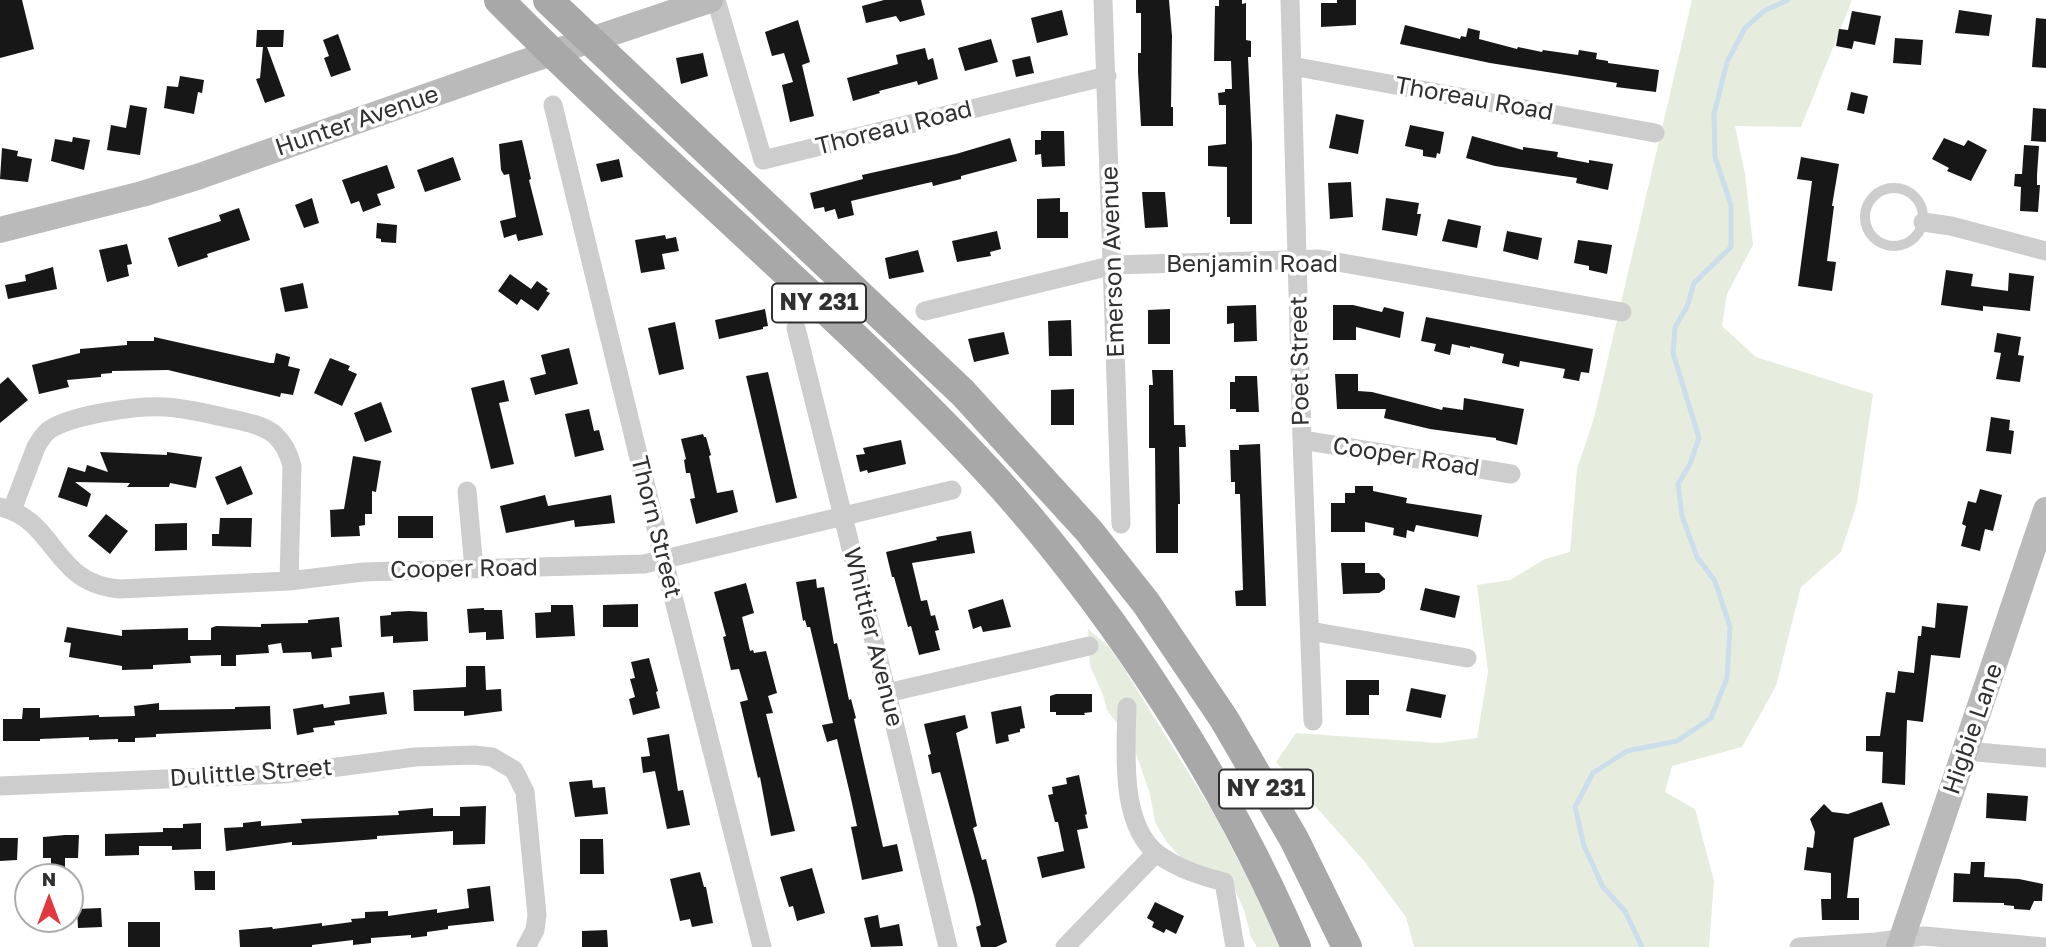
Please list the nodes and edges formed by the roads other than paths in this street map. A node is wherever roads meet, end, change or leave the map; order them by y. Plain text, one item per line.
1 (499, 0) edge
2 (548, 0) edge
3 (710, 0) edge
4 (716, 0) edge
5 (1104, 0) edge
6 (1290, 0) edge
7 (590, 41) junction
8 (553, 53) junction
9 (1292, 66) junction
10 (1107, 76) junction
11 (554, 105) dead end
12 (1655, 133) dead end
13 (1923, 222) junction
14 (0, 230) edge
15 (2046, 251) edge
16 (1298, 260) junction
17 (1114, 265) junction
18 (925, 311) dead end
19 (1622, 312) dead end
20 (796, 328) dead end
21 (1302, 440) junction
22 (1511, 474) dead end
23 (952, 490) dead end
24 (467, 491) dead end
25 (6, 508) edge
26 (2046, 510) edge
27 (843, 517) junction
28 (1121, 524) dead end
29 (664, 561) junction
30 (474, 569) junction
31 (2036, 570) edge
32 (289, 581) junction
33 (1310, 631) junction
34 (1088, 646) dead end
35 (1467, 658) dead end
36 (887, 693) junction
37 (1126, 707) dead end
38 (1313, 721) dead end
39 (1965, 751) junction
40 (2046, 758) edge
41 (0, 786) edge
42 (1156, 853) junction
43 (1900, 943) edge
44 (526, 947) edge
45 (762, 947) edge
46 (948, 947) edge
47 (1065, 947) edge
48 (1235, 947) edge
49 (1296, 947) edge
50 (1347, 947) edge
51 (1799, 947) edge
52 (2043, 947) edge

1 - 8 main road, NY 231
2 - 7 main road, NY 231
3 - 7 street, Hunter Avenue
4 - 10 street, Thoreau Road
5 - 10 street, Emerson Avenue
6 - 9 street, Poet Street
7 - 8 street, Hunter Avenue
7 - 50 main road, NY 231
8 - 14 street, Hunter Avenue
8 - 49 main road, NY 231
9 - 12 street, Thoreau Road
9 - 16 street, Poet Street
10 - 17 street, Emerson Avenue
11 - 29 street, Thorn Street
13 - 13 lane
13 - 15 street
16 - 17 street, Benjamin Road
16 - 19 street, Benjamin Road
16 - 21 street, Poet Street
17 - 18 street, Benjamin Road
17 - 28 street, Emerson Avenue
20 - 27 street, Whittier Avenue
21 - 22 street, Cooper Road
21 - 33 street, Poet Street
23 - 27 street, Cooper Road
24 - 30 street
25 - 32 street, Cooper Road
25 - 32 street
26 - 31 street, Higbie Lane
27 - 29 street, Cooper Road
27 - 36 street, Whittier Avenue
29 - 30 street, Cooper Road
29 - 45 street, Thorn Street
30 - 32 street, Cooper Road
31 - 39 street, Higbie Lane
33 - 35 street
33 - 38 street, Poet Street
34 - 36 street
36 - 46 street, Whittier Avenue
37 - 42 street
39 - 40 street
39 - 43 street, Higbie Lane
41 - 44 street, Dulittle Street
42 - 47 street
42 - 48 street
43 - 51 street
43 - 52 street

